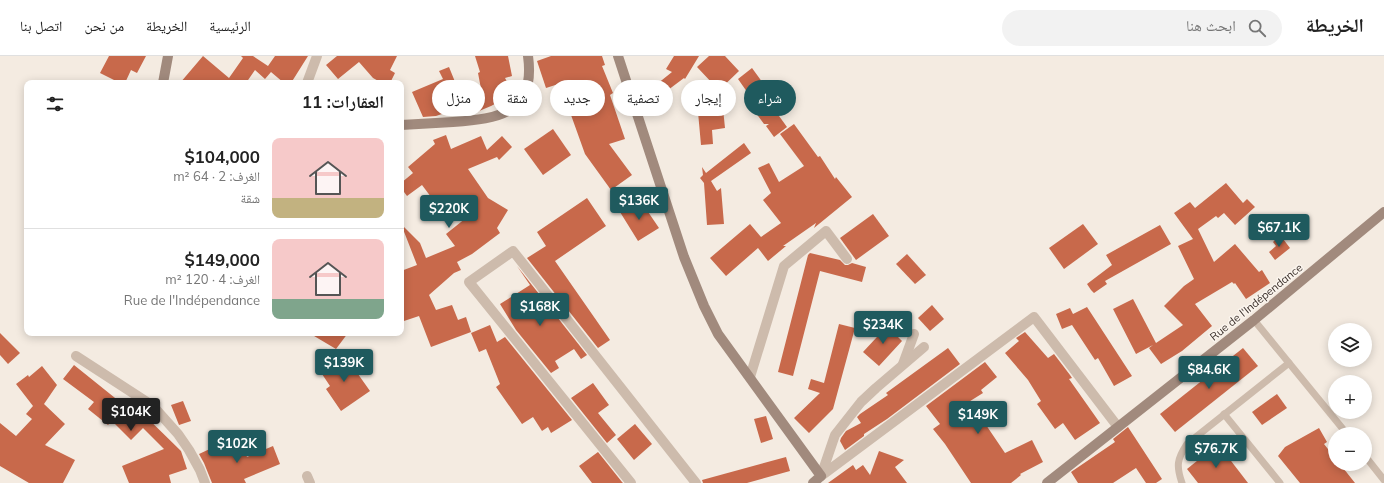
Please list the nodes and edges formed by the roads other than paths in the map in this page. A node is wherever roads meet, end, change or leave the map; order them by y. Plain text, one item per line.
1 (168, 56) edge
2 (317, 56) edge
3 (528, 56) edge
4 (618, 56) edge
5 (164, 80) edge
6 (308, 80) edge
7 (404, 125) edge
8 (1384, 212) edge
9 (847, 259) dead end
10 (1254, 320) junction
11 (914, 334) dead end
12 (924, 347) dead end
13 (76, 356) dead end
14 (1289, 363) junction
15 (902, 365) junction
16 (750, 377) junction
17 (1224, 414) junction
18 (1118, 427) junction
19 (1341, 427) edge
20 (1372, 465) edge
21 (824, 479) edge
22 (1384, 480) edge
23 (205, 483) edge
24 (631, 483) edge
25 (696, 483) edge
26 (813, 483) edge
27 (1047, 483) edge
28 (1182, 483) edge
29 (1280, 483) edge

1 - 5 main road
2 - 6 street
3 - 7 main road
4 - 16 main road
8 - 10 main road, Rue de l'Indépendance
9 - 16 street
10 - 14 lane
10 - 18 main road, Rue de l'Indépendance
11 - 15 street
12 - 15 street
13 - 23 street
14 - 17 lane
14 - 19 lane
15 - 21 street
16 - 21 main road
17 - 28 lane
17 - 29 lane
18 - 21 street
18 - 27 main road, Rue de l'Indépendance
20 - 22 lane
21 - 26 main road
24 - 25 street

